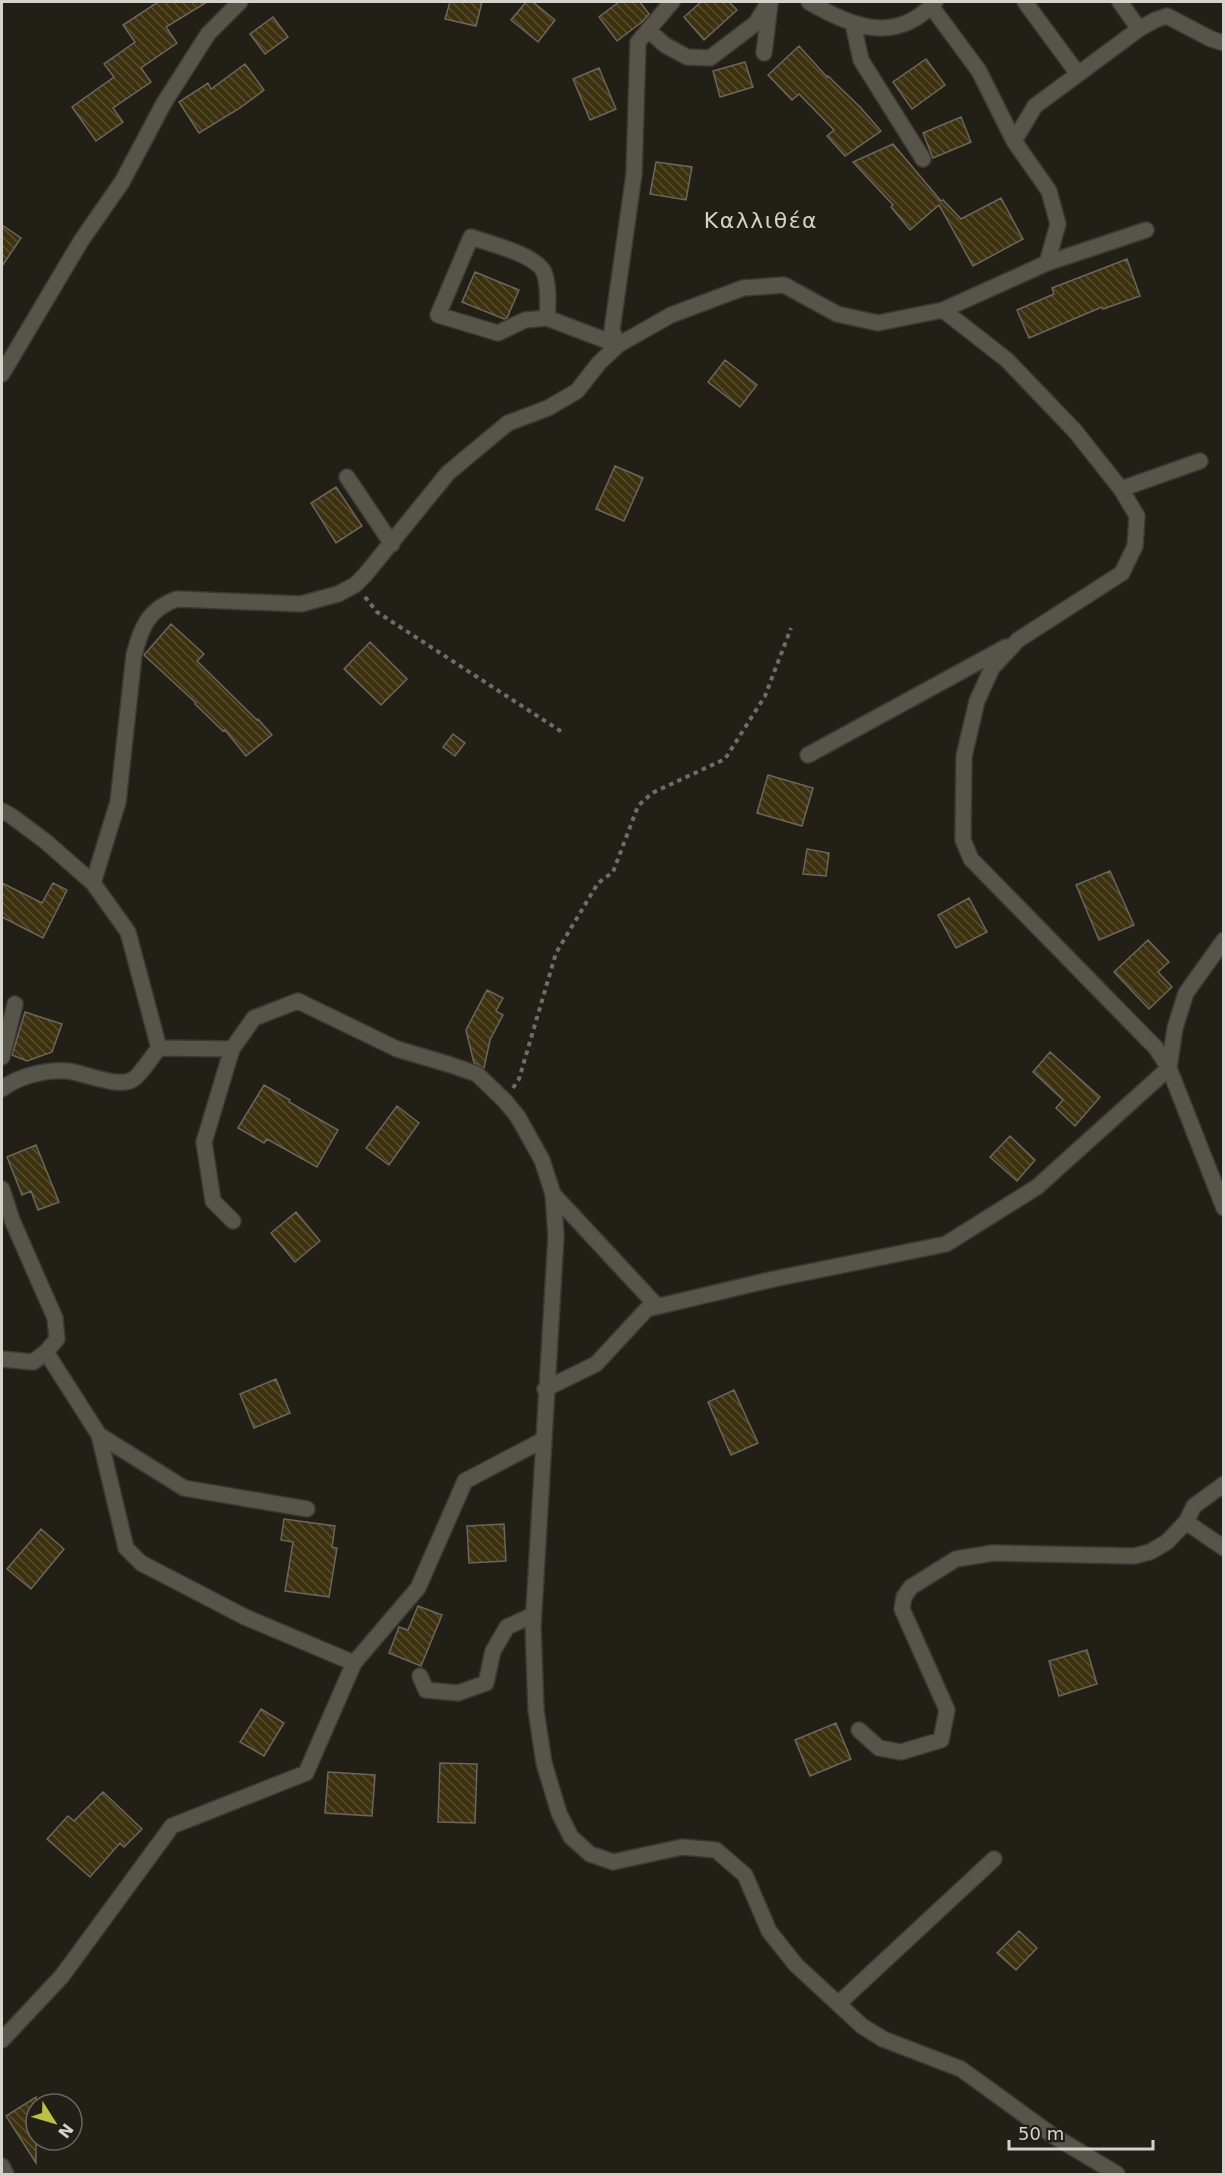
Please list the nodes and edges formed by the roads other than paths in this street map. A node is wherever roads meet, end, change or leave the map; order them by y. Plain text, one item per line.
1 (240, 2) edge
2 (672, 2) edge
3 (770, 2) edge
4 (809, 2) edge
5 (1025, 2) edge
6 (1120, 2) edge
7 (933, 4) edge
8 (853, 24) junction
9 (1139, 29) junction
10 (648, 30) junction
11 (1224, 43) edge
12 (764, 53) dead end
13 (1078, 74) junction
14 (1014, 141) junction
15 (922, 159) dead end
16 (1146, 230) dead end
17 (1047, 263) junction
18 (943, 310) junction
19 (547, 318) junction
20 (618, 345) junction
21 (2, 374) edge
22 (1200, 461) dead end
23 (347, 477) dead end
24 (1121, 489) junction
25 (392, 544) junction
26 (1018, 640) junction
27 (808, 755) dead end
28 (2, 811) edge
29 (93, 883) junction
30 (1223, 943) edge
31 (15, 1004) dead end
32 (159, 1048) junction
33 (232, 1048) junction
34 (2, 1057) edge
35 (1169, 1068) junction
36 (2, 1089) edge
37 (2, 1189) edge
38 (553, 1194) junction
39 (1224, 1208) edge
40 (233, 1221) dead end
41 (657, 1306) junction
42 (46, 1352) junction
43 (2, 1359) edge
44 (545, 1389) junction
45 (99, 1435) junction
46 (543, 1440) junction
47 (1224, 1484) edge
48 (307, 1509) dead end
49 (1186, 1522) junction
50 (1224, 1548) edge
51 (533, 1615) junction
52 (354, 1663) junction
53 (420, 1676) dead end
54 (859, 1730) dead end
55 (994, 1859) dead end
56 (839, 2003) junction
57 (2, 2040) edge
58 (2, 2166) edge
59 (6, 2175) edge
60 (1117, 2175) edge

1 - 21 street
2 - 10 street
3 - 10 street
3 - 12 street
4 - 8 street
5 - 13 street
6 - 9 street
7 - 8 street
7 - 14 street
8 - 15 street
9 - 11 street
9 - 13 street
10 - 20 street
13 - 14 street
14 - 17 street
16 - 17 street
17 - 18 street
18 - 20 street
18 - 24 street
19 - 19 street
19 - 20 street
20 - 25 street
22 - 24 street
23 - 25 street
24 - 26 street
25 - 29 street
26 - 27 street
26 - 35 street
28 - 29 street
29 - 32 street
30 - 35 street
31 - 34 street
32 - 33 street
32 - 36 street
33 - 38 street
33 - 40 street
35 - 39 street
35 - 41 street
37 - 42 street
38 - 41 street
38 - 44 street
41 - 44 street
42 - 43 street
42 - 45 street
44 - 46 street
45 - 48 street
45 - 52 street
46 - 51 street
46 - 52 street
47 - 49 street
49 - 50 street
49 - 54 street
51 - 53 street
51 - 56 street
52 - 57 street
55 - 56 street
56 - 60 street
58 - 59 street

